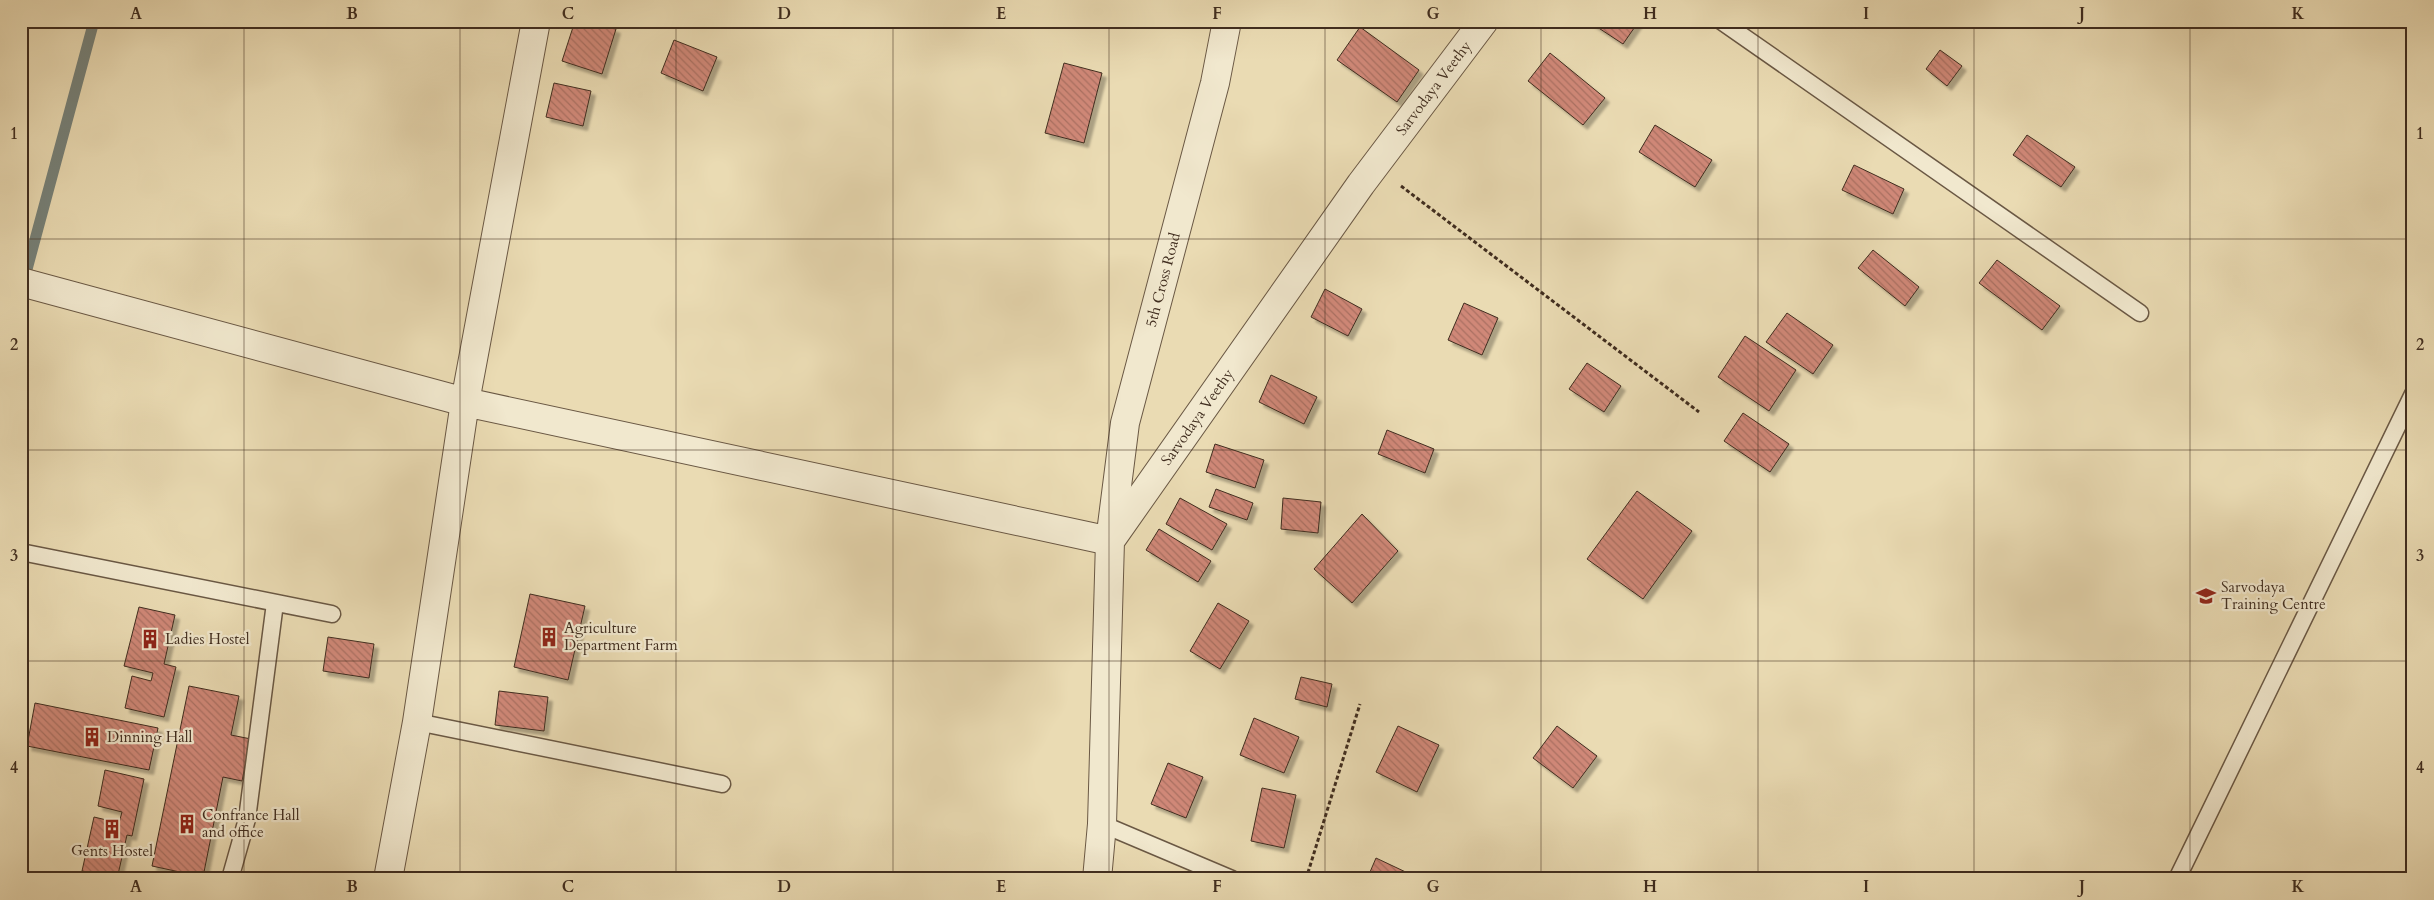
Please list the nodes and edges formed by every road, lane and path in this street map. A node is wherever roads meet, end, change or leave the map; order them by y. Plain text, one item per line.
1 (536, 21) edge
2 (1227, 21) edge
3 (1484, 21) edge
4 (1721, 21) edge
5 (1375, 166) junction
6 (21, 282) edge
7 (2140, 313) dead end
8 (2413, 394) edge
9 (465, 402) junction
10 (1699, 412) dead end
11 (1110, 541) junction
12 (21, 552) edge
13 (275, 603) junction
14 (332, 614) dead end
15 (1360, 704) dead end
16 (417, 722) junction
17 (722, 784) dead end
18 (1102, 824) junction
19 (230, 879) edge
20 (388, 879) edge
21 (1097, 879) edge
22 (1232, 879) edge
23 (1306, 879) edge
24 (2177, 879) edge

1 - 9 street
2 - 11 street, 5th Cross Road
3 - 5 street, Sarvodaya Veethy
4 - 7 lane
5 - 10 path
5 - 11 street, Sarvodaya Veethy
6 - 9 street
8 - 24 lane
9 - 11 street
9 - 16 street
11 - 18 street
12 - 13 lane
13 - 14 lane
13 - 19 lane
15 - 23 path
16 - 17 lane
16 - 20 street
18 - 21 street
18 - 22 lane

